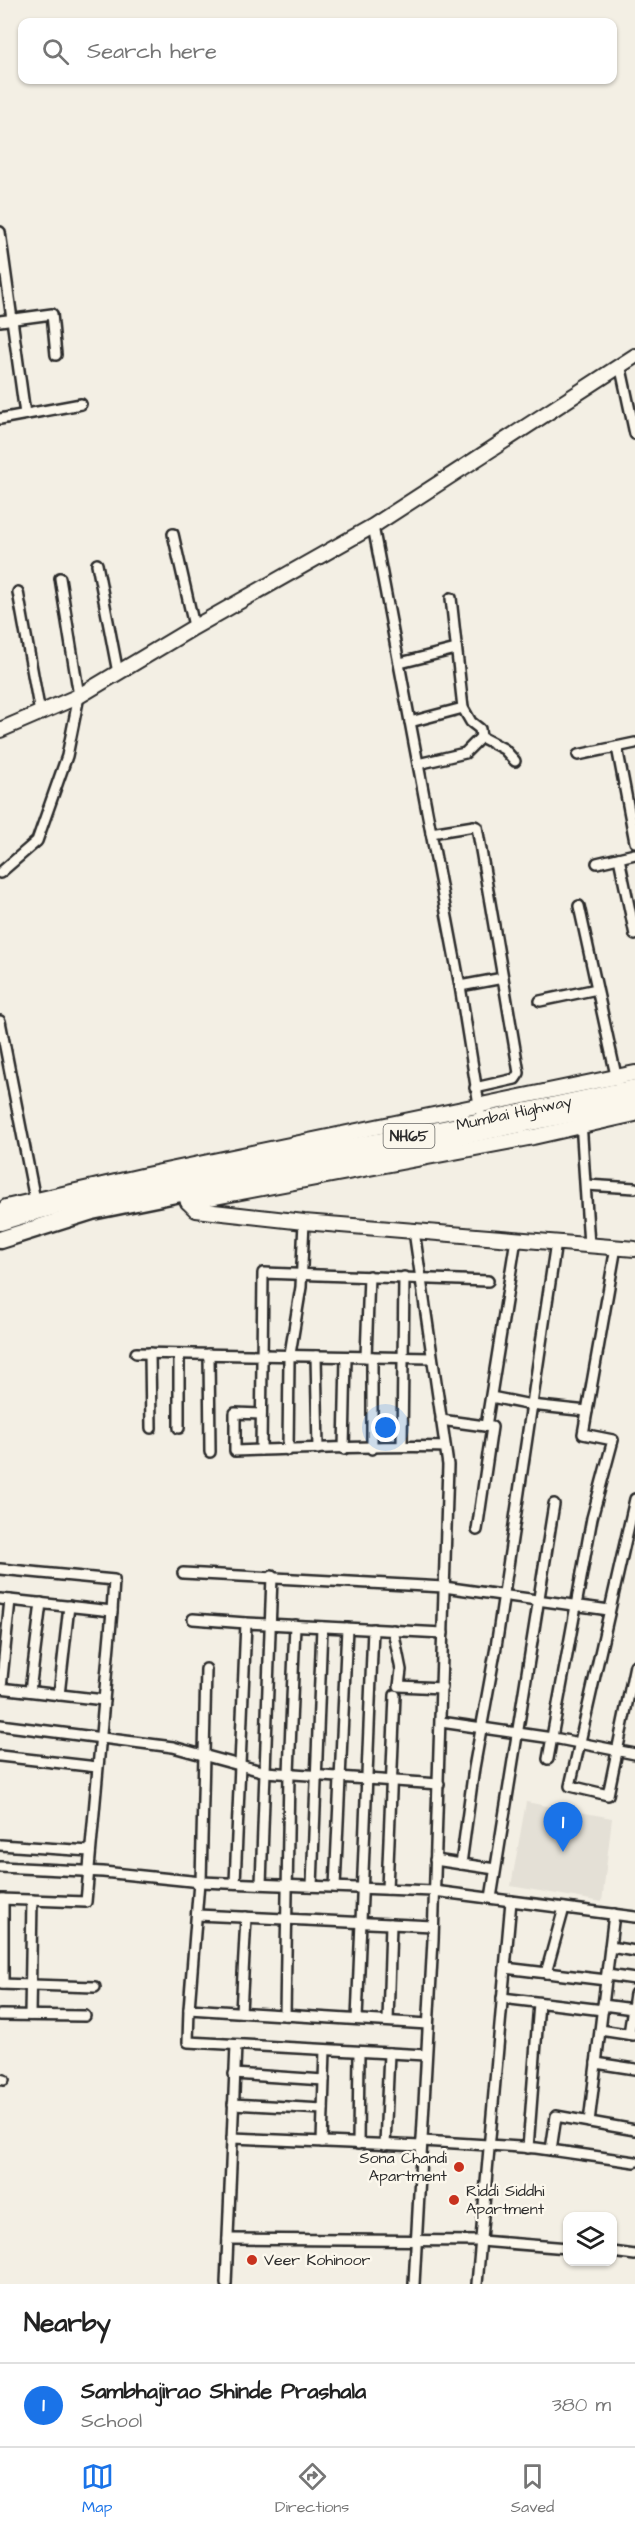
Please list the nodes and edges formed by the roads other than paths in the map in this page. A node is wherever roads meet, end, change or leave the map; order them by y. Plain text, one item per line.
1 (0, 232) edge
2 (12, 320) junction
3 (0, 321) edge
4 (56, 355) dead end
5 (635, 356) edge
6 (620, 364) junction
7 (81, 404) dead end
8 (25, 414) junction
9 (0, 419) edge
10 (635, 434) edge
11 (373, 526) junction
12 (173, 534) dead end
13 (98, 564) dead end
14 (60, 578) dead end
15 (18, 592) dead end
16 (451, 598) dead end
17 (194, 627) junction
18 (456, 649) junction
19 (400, 663) junction
20 (118, 673) junction
21 (79, 696) junction
22 (464, 708) junction
23 (40, 713) junction
24 (410, 722) junction
25 (0, 729) edge
26 (481, 737) junction
27 (635, 743) edge
28 (617, 747) junction
29 (578, 755) dead end
30 (515, 761) dead end
31 (418, 764) junction
32 (431, 833) junction
33 (635, 842) edge
34 (635, 854) edge
35 (619, 858) junction
36 (597, 863) dead end
37 (0, 873) edge
38 (579, 906) dead end
39 (635, 935) edge
40 (503, 978) junction
41 (460, 986) junction
42 (597, 989) junction
43 (540, 1001) dead end
44 (0, 1021) edge
45 (635, 1073) edge
46 (624, 1085) edge
47 (475, 1088) junction
48 (635, 1101) edge
49 (480, 1113) junction
50 (635, 1114) edge
51 (580, 1119) junction
52 (183, 1185) junction
53 (586, 1185) junction
54 (635, 1188) edge
55 (36, 1205) junction
56 (0, 1215) edge
57 (0, 1222) edge
58 (304, 1222) junction
59 (414, 1231) junction
60 (516, 1239) junction
61 (0, 1240) edge
62 (556, 1242) junction
63 (590, 1245) junction
64 (616, 1247) junction
65 (635, 1249) edge
66 (301, 1274) junction
67 (369, 1276) junction
68 (404, 1277) junction
69 (420, 1278) junction
70 (488, 1281) dead end
71 (136, 1353) dead end
72 (150, 1353) junction
73 (179, 1353) junction
74 (209, 1354) junction
75 (262, 1355) junction
76 (291, 1356) junction
77 (316, 1356) junction
78 (346, 1357) junction
79 (369, 1357) junction
80 (403, 1358) junction
81 (432, 1358) junction
82 (491, 1397) junction
83 (531, 1405) junction
84 (587, 1411) junction
85 (261, 1414) junction
86 (441, 1420) junction
87 (486, 1426) junction
88 (151, 1428) dead end
89 (179, 1428) dead end
90 (402, 1445) junction
91 (445, 1447) junction
92 (318, 1449) junction
93 (345, 1449) junction
94 (372, 1449) junction
95 (261, 1450) junction
96 (288, 1450) junction
97 (210, 1452) dead end
98 (635, 1499) edge
99 (554, 1504) dead end
100 (477, 1530) dead end
101 (624, 1545) junction
102 (635, 1547) edge
103 (0, 1569) edge
104 (183, 1572) dead end
105 (272, 1576) junction
106 (444, 1587) junction
107 (503, 1595) junction
108 (5, 1599) edge
109 (539, 1600) junction
110 (41, 1603) junction
111 (575, 1605) junction
112 (69, 1606) junction
113 (609, 1610) junction
114 (112, 1611) junction
115 (193, 1619) dead end
116 (246, 1623) junction
117 (270, 1624) junction
118 (295, 1625) junction
119 (322, 1627) junction
120 (347, 1628) junction
121 (373, 1629) junction
122 (393, 1630) junction
123 (443, 1633) junction
124 (635, 1665) edge
125 (206, 1669) dead end
126 (1, 1688) edge
127 (442, 1688) junction
128 (30, 1691) junction
129 (59, 1695) junction
130 (395, 1695) dead end
131 (104, 1700) junction
132 (441, 1722) junction
133 (0, 1725) edge
134 (481, 1728) junction
135 (518, 1733) junction
136 (100, 1736) junction
137 (552, 1738) junction
138 (580, 1743) junction
139 (617, 1750) junction
140 (635, 1754) edge
141 (0, 1756) edge
142 (204, 1756) junction
143 (548, 1759) dead end
144 (98, 1767) junction
145 (242, 1767) junction
146 (265, 1772) junction
147 (289, 1773) junction
148 (316, 1775) junction
149 (340, 1777) junction
150 (367, 1779) junction
151 (393, 1781) junction
152 (439, 1784) junction
153 (0, 1845) edge
154 (90, 1851) junction
155 (435, 1860) junction
156 (461, 1864) junction
157 (0, 1867) edge
158 (495, 1869) junction
159 (88, 1871) junction
160 (200, 1882) junction
161 (235, 1883) junction
162 (261, 1884) junction
163 (287, 1886) junction
164 (312, 1886) junction
165 (335, 1887) junction
166 (363, 1888) junction
167 (387, 1889) junction
168 (434, 1891) junction
169 (491, 1898) junction
170 (2, 1899) edge
171 (32, 1900) junction
172 (511, 1901) junction
173 (564, 1908) junction
174 (614, 1914) junction
175 (197, 1915) junction
176 (246, 1917) junction
177 (635, 1917) edge
178 (286, 1919) junction
179 (361, 1922) junction
180 (391, 1924) junction
181 (433, 1926) junction
182 (610, 1947) junction
183 (635, 1951) edge
184 (505, 1968) junction
185 (546, 1973) junction
186 (607, 1978) junction
187 (635, 1979) edge
188 (1, 1984) edge
189 (31, 1985) junction
190 (94, 1987) dead end
191 (635, 1994) edge
192 (502, 1998) junction
193 (539, 2003) junction
194 (603, 2007) junction
195 (189, 2009) junction
196 (633, 2009) junction
197 (241, 2012) junction
198 (0, 2014) edge
199 (30, 2015) junction
200 (285, 2015) junction
201 (85, 2016) dead end
202 (357, 2019) junction
203 (388, 2021) junction
204 (428, 2024) junction
205 (600, 2030) junction
206 (632, 2035) edge
207 (236, 2045) junction
208 (325, 2050) junction
209 (359, 2052) junction
210 (389, 2053) junction
211 (426, 2055) junction
212 (596, 2063) junction
213 (635, 2069) edge
214 (234, 2074) junction
215 (324, 2080) junction
216 (233, 2104) junction
217 (323, 2109) junction
218 (589, 2122) junction
219 (635, 2130) edge
220 (232, 2138) junction
221 (322, 2142) junction
222 (358, 2144) junction
223 (422, 2144) junction
224 (385, 2145) junction
225 (490, 2145) junction
226 (528, 2148) junction
227 (551, 2150) junction
228 (635, 2162) edge
229 (228, 2239) junction
230 (416, 2241) junction
231 (481, 2241) junction
232 (563, 2248) edge
233 (617, 2253) edge
234 (635, 2255) edge
235 (226, 2284) edge
236 (414, 2284) edge
237 (477, 2284) edge

1 - 2 street
2 - 3 street
2 - 4 street
2 - 8 street
5 - 6 street
6 - 10 street
6 - 11 street
7 - 8 street
8 - 9 street
11 - 17 street
11 - 19 street
12 - 17 street
13 - 20 street
14 - 21 street
15 - 23 street
16 - 18 street
17 - 20 street
18 - 19 street
18 - 22 street
19 - 24 street
20 - 21 street
21 - 23 street
21 - 37 street
22 - 24 street
22 - 26 street
23 - 25 street
24 - 31 street
26 - 30 street
26 - 31 street
27 - 28 street
28 - 29 street
28 - 33 street
31 - 32 street
32 - 40 street
32 - 41 street
34 - 35 street
35 - 36 street
35 - 39 street
38 - 42 street
40 - 41 street
40 - 47 street
41 - 47 street
42 - 43 street
42 - 46 street
44 - 55 street
45 - 46 street
46 - 49 highway, Mumbai Highway / NH65
47 - 49 street
48 - 51 highway, Mumbai Highway / NH65
49 - 52 highway, Mumbai Highway / NH65
50 - 51 street
51 - 52 street
51 - 52 highway, Mumbai Highway / NH65
51 - 53 street
52 - 55 highway, NH65
52 - 58 street
52 - 61 highway, NH65
53 - 54 street
53 - 63 street
55 - 56 street
55 - 57 highway, NH65
58 - 59 street
58 - 66 street
59 - 60 street
59 - 69 street
60 - 62 street
60 - 82 street
62 - 63 street
62 - 83 street
63 - 64 street
64 - 65 street
64 - 84 street
66 - 67 street
66 - 75 street
66 - 76 street
67 - 68 street
67 - 79 street
68 - 69 street
68 - 80 street
69 - 70 street
69 - 81 street
71 - 72 street
72 - 73 street
72 - 88 street
73 - 74 street
73 - 89 street
74 - 75 street
74 - 97 street
75 - 76 street
75 - 85 street
76 - 77 street
76 - 96 street
77 - 78 street
77 - 92 street
78 - 79 street
78 - 93 street
79 - 80 street
79 - 94 street
80 - 81 street
80 - 90 street
81 - 86 street
82 - 83 street
82 - 87 street
83 - 84 street
83 - 107 street
84 - 111 street
85 - 95 street
85 - 95 street
86 - 87 street
86 - 91 street
87 - 100 street
90 - 91 street
90 - 94 street
91 - 106 street
92 - 93 street
92 - 96 street
93 - 94 street
95 - 96 street
98 - 101 street
99 - 109 street
101 - 102 street
101 - 113 street
103 - 114 street
104 - 105 street
105 - 106 street
105 - 117 street
106 - 107 street
106 - 123 street
107 - 109 street
107 - 134 street
108 - 110 street
108 - 126 street
109 - 111 street
109 - 135 street
110 - 112 street
110 - 128 street
111 - 113 street
111 - 137 street
112 - 114 street
112 - 129 street
113 - 138 street
114 - 131 street
115 - 116 street
116 - 117 street
116 - 145 street
117 - 118 street
117 - 146 street
118 - 119 street
118 - 147 street
119 - 120 street
119 - 148 street
120 - 121 street
120 - 149 street
121 - 122 street
121 - 150 street
122 - 123 street
122 - 127 street
123 - 127 street
124 - 139 street
125 - 142 street
126 - 128 street
127 - 132 street
128 - 129 street
129 - 131 street
130 - 151 street
131 - 136 street
132 - 134 street
132 - 152 street
133 - 136 street
134 - 135 street
134 - 156 street
135 - 137 street
135 - 158 street
136 - 142 street
136 - 144 street
137 - 138 street
137 - 143 street
138 - 139 street
138 - 139 street
139 - 140 street
141 - 144 street
142 - 145 street
142 - 160 street
144 - 154 street
145 - 146 street
145 - 161 street
146 - 147 street
146 - 162 street
147 - 148 street
147 - 163 street
148 - 149 street
148 - 164 street
149 - 150 street
149 - 165 street
150 - 151 street
150 - 166 street
151 - 152 street
151 - 167 street
152 - 155 street
153 - 154 street
154 - 159 street
155 - 156 street
155 - 168 street
156 - 158 street
157 - 159 street
158 - 169 street
159 - 160 street
159 - 171 street
160 - 161 street
160 - 175 street
161 - 162 street
162 - 163 street
163 - 164 street
163 - 178 street
164 - 165 street
165 - 166 street
166 - 167 street
166 - 179 street
167 - 168 street
168 - 169 street
168 - 181 street
169 - 172 street
170 - 171 street
170 - 188 street
171 - 189 street
172 - 173 street
172 - 184 street
173 - 174 street
173 - 185 street
174 - 177 street
174 - 182 street
175 - 176 street
175 - 195 street
176 - 178 street
176 - 197 street
178 - 179 street
178 - 200 street
179 - 180 street
179 - 202 street
180 - 181 street
180 - 203 street
181 - 204 street
182 - 183 street
182 - 186 street
184 - 185 street
184 - 192 street
185 - 186 street
186 - 187 street
186 - 194 street
188 - 189 street
189 - 190 street
189 - 199 street
191 - 196 street
192 - 193 street
192 - 225 street
193 - 194 street
193 - 226 street
194 - 196 street
194 - 205 street
195 - 197 street
195 - 207 street
196 - 206 street
197 - 200 street
198 - 199 street
199 - 201 street
200 - 202 street
202 - 203 street
203 - 204 street
204 - 211 street
205 - 206 street
205 - 212 street
207 - 208 street
207 - 214 street
208 - 209 street
208 - 215 street
209 - 210 street
209 - 222 street
210 - 211 street
210 - 224 street
211 - 223 street
212 - 213 street
212 - 218 street
214 - 215 street
214 - 216 street
215 - 217 street
216 - 217 street
216 - 220 street
217 - 221 street
218 - 219 street
218 - 227 street
220 - 221 street
220 - 229 street
221 - 222 street
222 - 224 street
223 - 224 street
223 - 225 street
223 - 230 street
225 - 226 street
225 - 231 street
226 - 227 street
227 - 228 street
229 - 230 street
229 - 235 street
230 - 231 street
230 - 236 street
231 - 232 street
231 - 237 street
233 - 234 street

